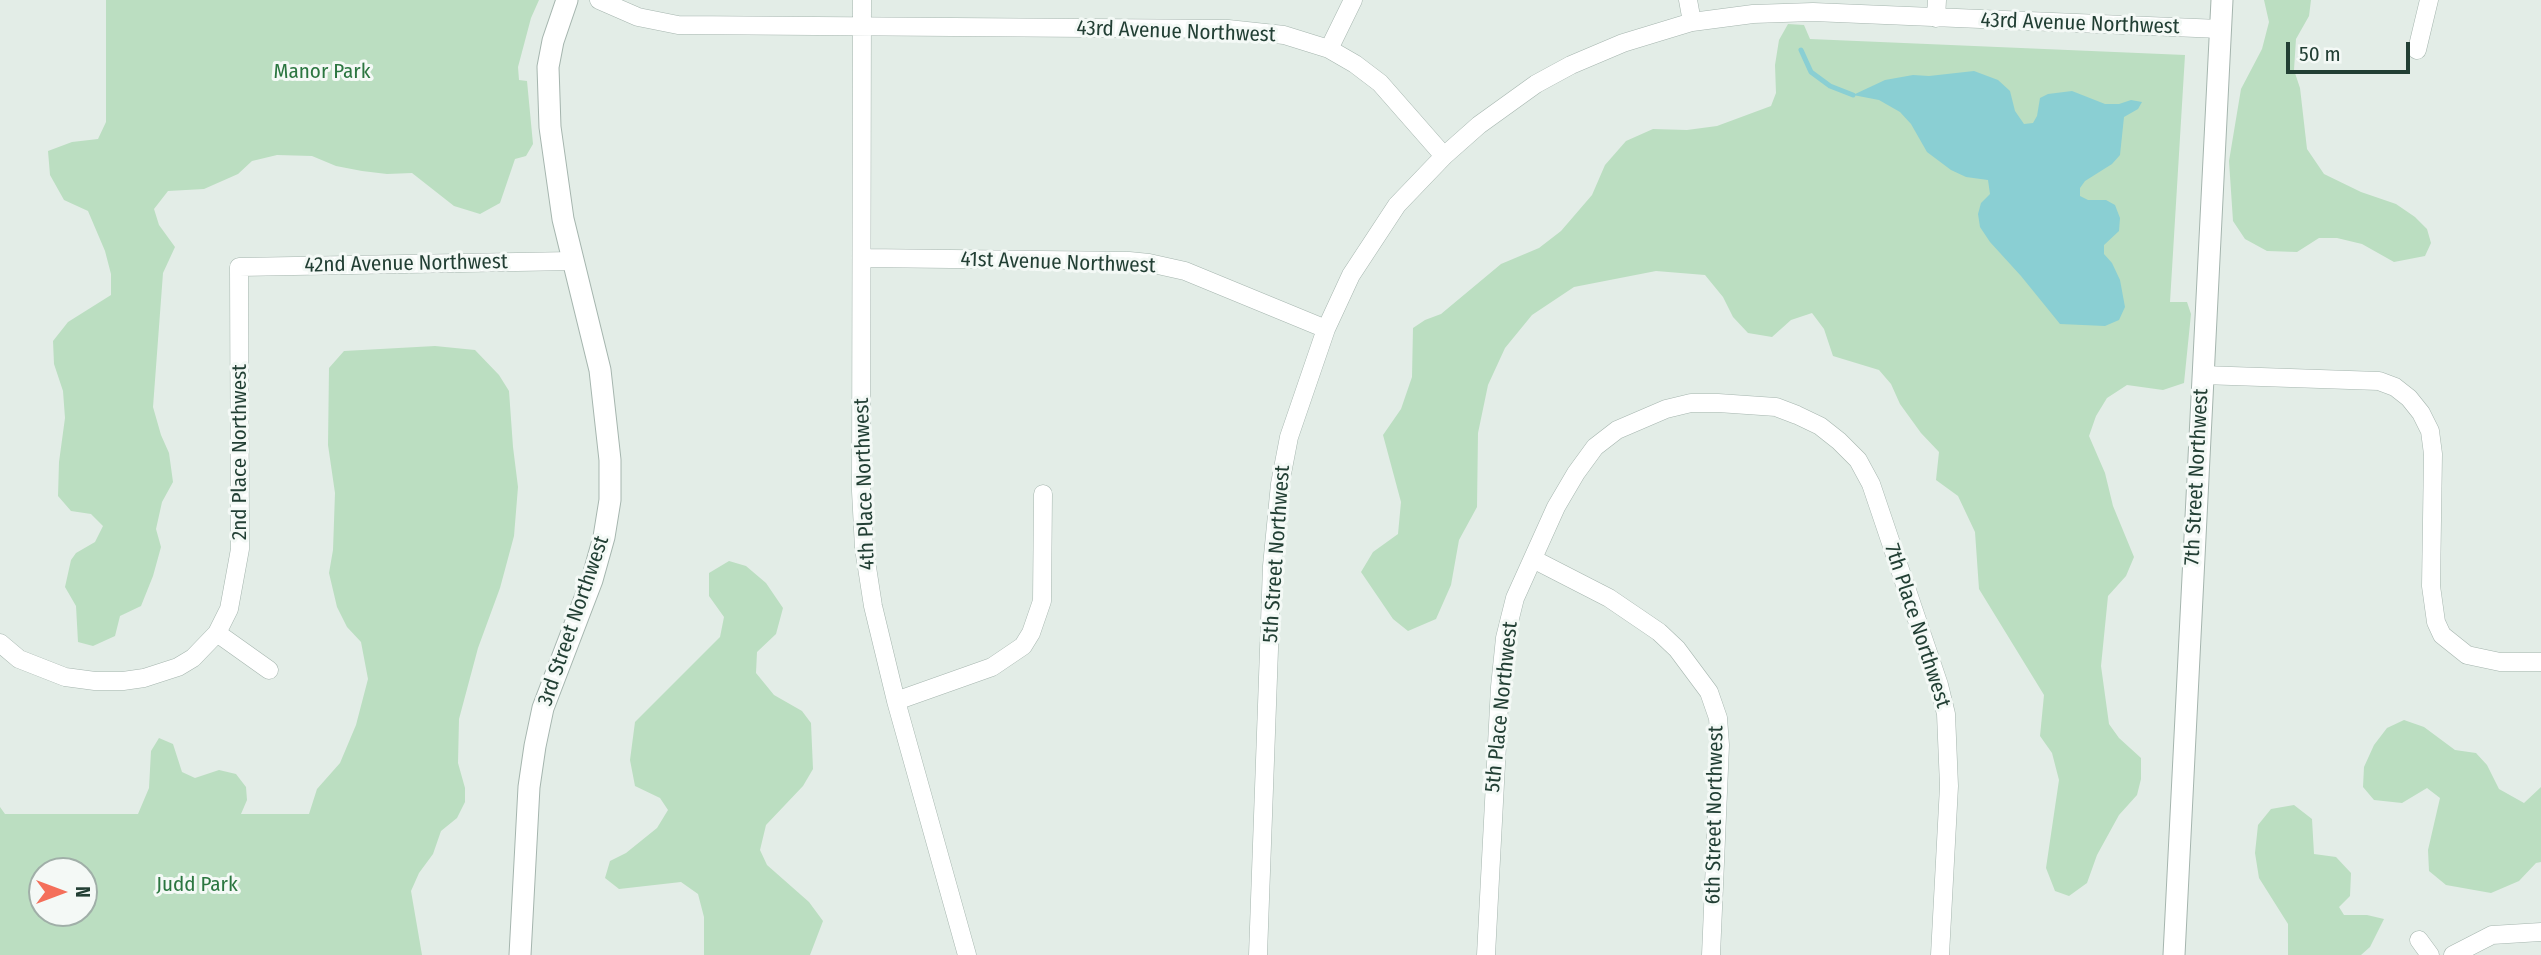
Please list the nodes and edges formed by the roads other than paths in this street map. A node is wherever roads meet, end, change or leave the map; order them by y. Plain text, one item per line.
1 (567, 0) edge
2 (599, 0) edge
3 (862, 0) edge
4 (1353, 0) edge
5 (1688, 0) edge
6 (2221, 0) edge
7 (2429, 0) edge
8 (1936, 9) edge
9 (1692, 22) junction
10 (861, 25) junction
11 (2220, 30) junction
12 (1329, 49) junction
13 (2417, 50) dead end
14 (1444, 156) junction
15 (863, 258) junction
16 (572, 261) junction
17 (239, 267) joint
18 (1325, 329) junction
19 (2202, 375) junction
20 (1718, 403) joint
21 (1043, 494) dead end
22 (1533, 559) junction
23 (218, 634) junction
24 (0, 643) edge
25 (2541, 662) edge
26 (269, 670) dead end
27 (896, 701) junction
28 (2541, 932) edge
29 (2419, 940) dead end
30 (520, 955) edge
31 (967, 955) edge
32 (1258, 955) edge
33 (1486, 955) edge
34 (1711, 955) edge
35 (1940, 955) edge
36 (2174, 955) edge
37 (2431, 955) edge
38 (2453, 955) edge

1 - 16 street, 3rd Street Northwest
2 - 10 street, 43rd Avenue Northwest
3 - 10 street, 4th Place Northwest
4 - 12 street
5 - 9 street
6 - 11 street, 7th Street Northwest
7 - 13 street
8 - 9 street, 43rd Avenue Northwest
8 - 11 street, 43rd Avenue Northwest
9 - 14 street, 43rd Avenue Northwest
10 - 12 street, 43rd Avenue Northwest
10 - 15 street, 4th Place Northwest
11 - 19 street, 7th Street Northwest
12 - 14 street, 43rd Avenue Northwest
14 - 18 street, 5th Street Northwest
15 - 18 street, 41st Avenue Northwest
15 - 27 street, 4th Place Northwest
16 - 17 street, 42nd Avenue Northwest
16 - 30 street, 3rd Street Northwest
17 - 23 street, 2nd Place Northwest
18 - 32 street, 5th Street Northwest
19 - 25 street
19 - 36 street, 7th Street Northwest
20 - 22 street, 5th Place Northwest
20 - 35 street, 7th Place Northwest
21 - 27 street
22 - 33 street, 5th Place Northwest
22 - 34 street, 6th Street Northwest
23 - 24 street, 2nd Place Northwest
23 - 26 street
27 - 31 street, 4th Place Northwest
28 - 38 street
29 - 37 street

